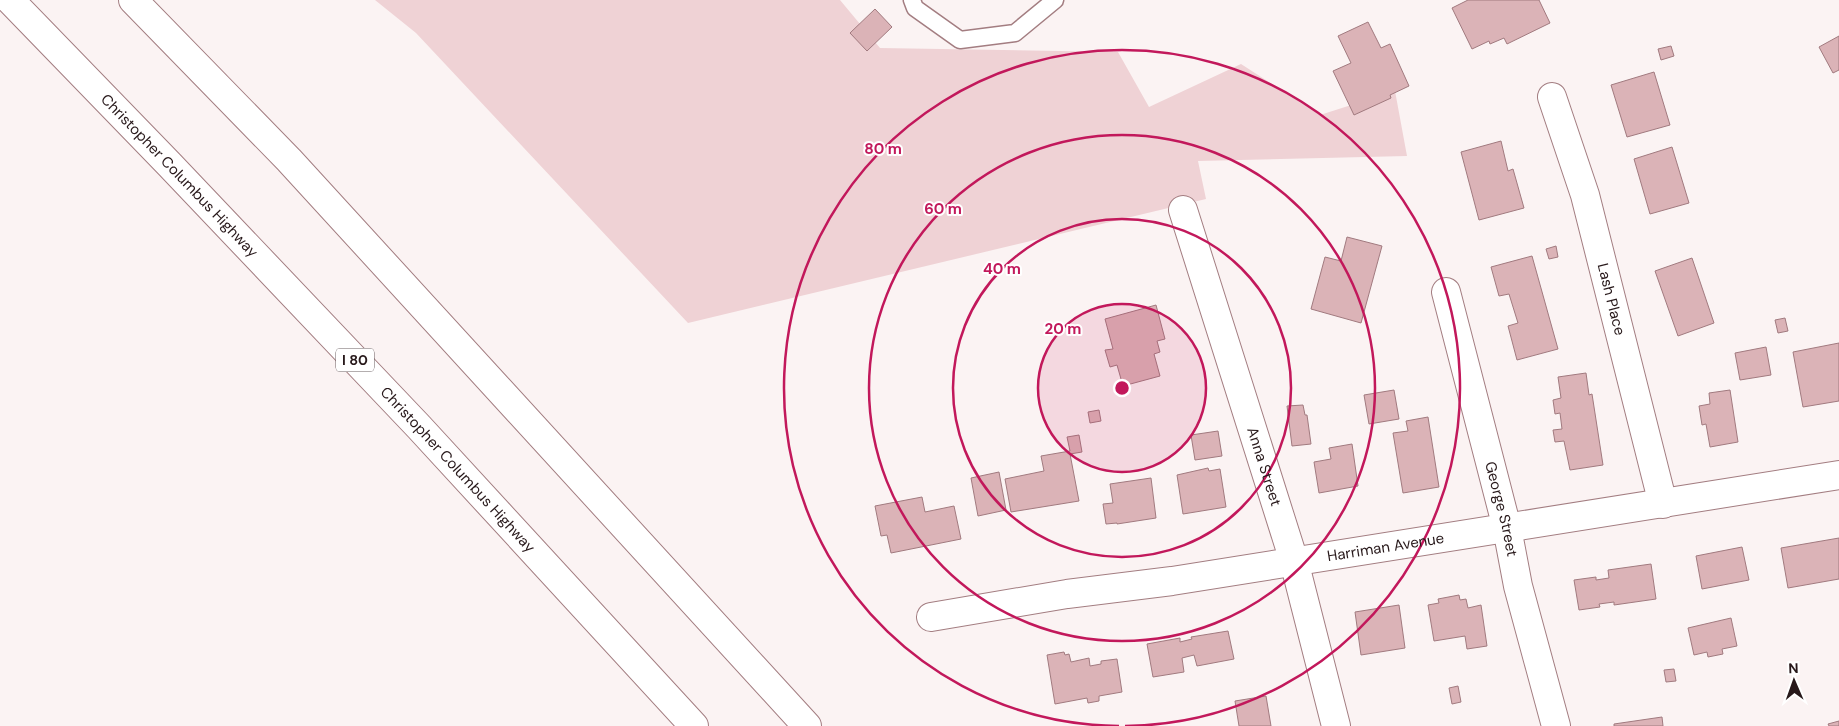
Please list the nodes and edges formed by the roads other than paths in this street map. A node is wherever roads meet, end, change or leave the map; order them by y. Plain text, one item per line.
1 (10, 0) edge
2 (133, 0) edge
3 (912, 0) edge
4 (1055, 0) edge
5 (1552, 97) dead end
6 (1183, 210) dead end
7 (1446, 292) dead end
8 (1839, 475) edge
9 (1663, 504) junction
10 (1507, 528) junction
11 (1294, 561) junction
12 (931, 617) dead end
13 (694, 726) edge
14 (807, 726) edge
15 (1336, 726) edge
16 (1556, 726) edge

1 - 13 main road, Christopher Columbus Highway / I 80
2 - 14 main road
3 - 4 lane
5 - 9 main road, Lash Place
6 - 11 main road, Anna Street
7 - 10 main road, George Street
8 - 9 main road, Harriman Avenue
9 - 10 main road, Harriman Avenue
10 - 11 main road, Harriman Avenue
10 - 16 main road, George Street
11 - 12 main road, Harriman Avenue
11 - 15 main road, Anna Street

